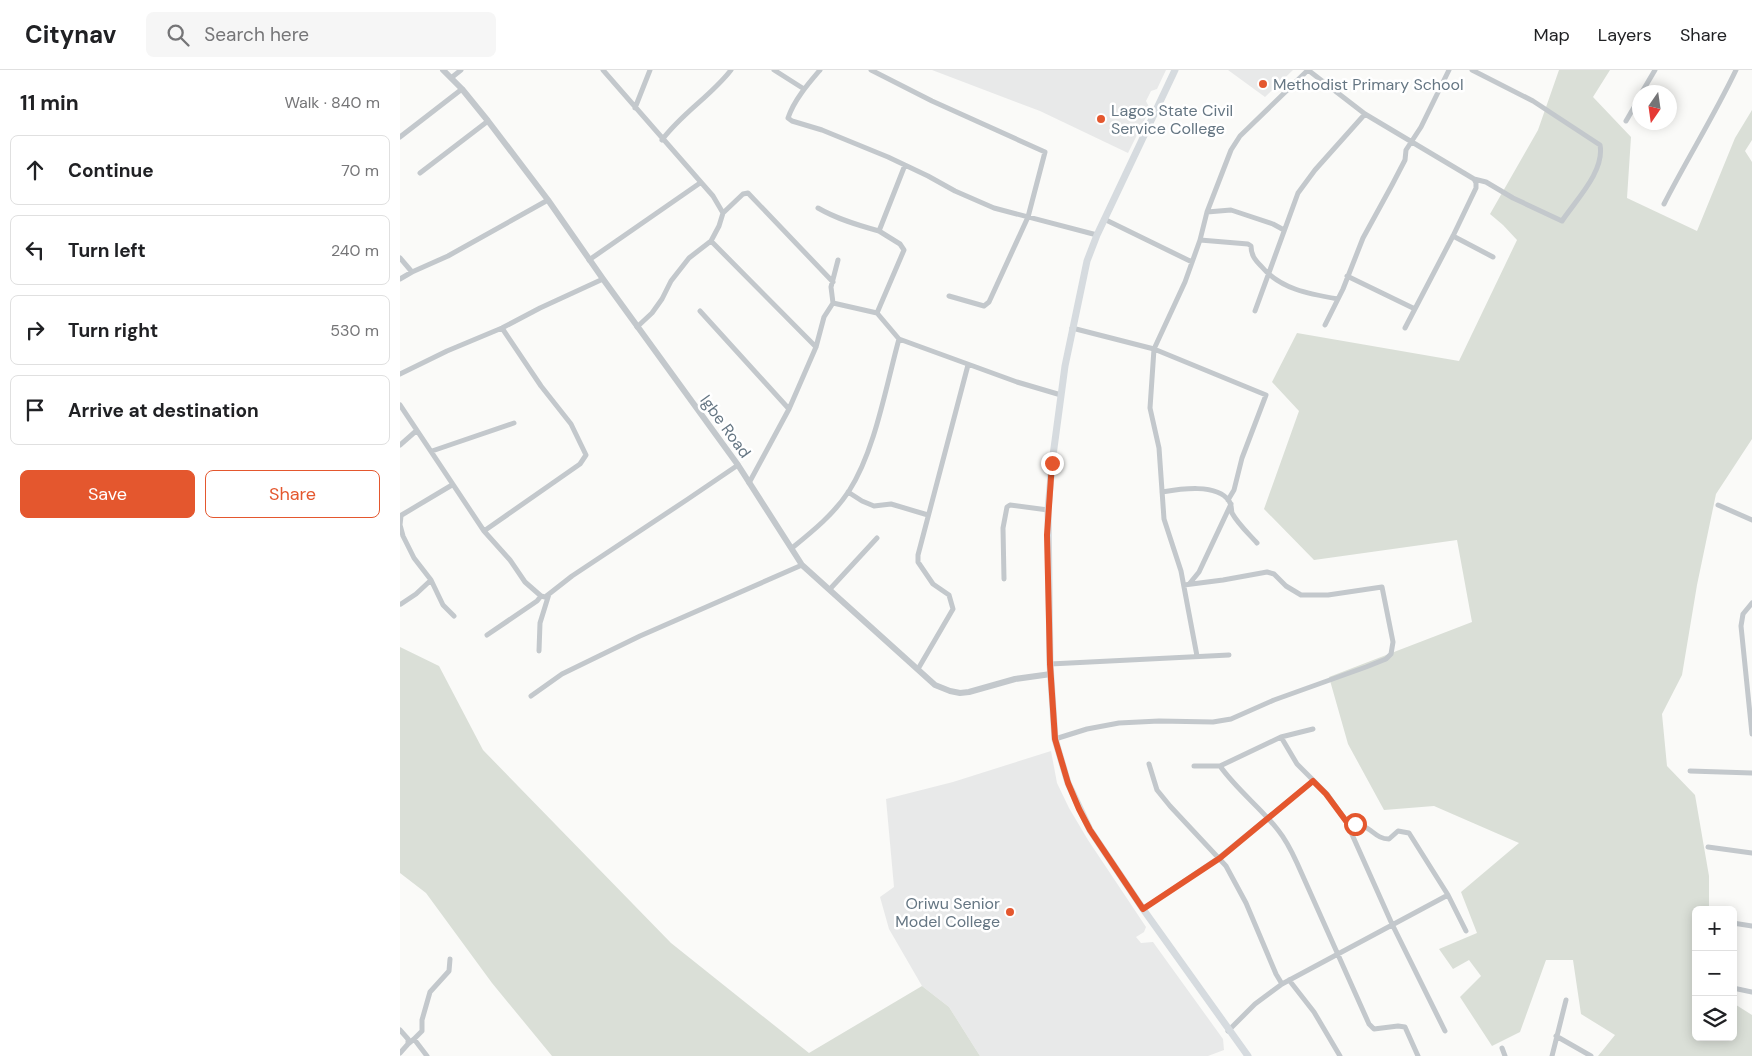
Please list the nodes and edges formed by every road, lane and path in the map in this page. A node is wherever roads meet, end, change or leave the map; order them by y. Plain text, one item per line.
1 (443, 70) edge
2 (461, 70) edge
3 (603, 70) edge
4 (650, 70) edge
5 (731, 70) edge
6 (774, 70) edge
7 (820, 70) edge
8 (871, 70) edge
9 (1175, 70) edge
10 (1308, 70) edge
11 (1449, 70) edge
12 (1472, 70) edge
13 (1655, 70) edge
14 (1736, 70) edge
15 (451, 78) junction
16 (1646, 85) edge
17 (462, 89) junction
18 (804, 89) junction
19 (635, 108) junction
20 (1632, 110) edge
21 (1366, 114) junction
22 (1626, 120) dead end
23 (488, 121) junction
24 (400, 137) edge
25 (662, 140) junction
26 (1412, 142) junction
27 (905, 165) junction
28 (420, 173) dead end
29 (1474, 179) junction
30 (700, 183) junction
31 (548, 200) junction
32 (1664, 204) dead end
33 (818, 208) dead end
34 (1207, 212) junction
35 (723, 213) junction
36 (1028, 217) junction
37 (1104, 219) junction
38 (1284, 230) junction
39 (879, 231) junction
40 (1097, 235) junction
41 (1453, 236) junction
42 (1200, 240) junction
43 (711, 241) junction
44 (1493, 256) dead end
45 (400, 258) edge
46 (589, 260) junction
47 (838, 260) dead end
48 (1192, 262) junction
49 (412, 272) junction
50 (1269, 276) junction
51 (1347, 276) junction
52 (400, 279) edge
53 (602, 279) junction
54 (834, 282) junction
55 (949, 296) dead end
56 (1338, 299) junction
57 (833, 302) junction
58 (1415, 309) junction
59 (700, 311) dead end
60 (1255, 311) dead end
61 (877, 313) junction
62 (1325, 325) dead end
63 (637, 327) junction
64 (502, 328) junction
65 (1072, 328) junction
66 (1405, 328) dead end
67 (899, 339) junction
68 (816, 347) junction
69 (1154, 349) junction
70 (968, 365) junction
71 (400, 374) edge
72 (1061, 395) junction
73 (400, 405) edge
74 (789, 409) junction
75 (514, 423) dead end
76 (416, 431) junction
77 (400, 445) edge
78 (432, 451) junction
79 (738, 465) junction
80 (749, 483) junction
81 (452, 485) junction
82 (848, 492) junction
83 (1162, 492) junction
84 (1230, 502) junction
85 (1718, 506) dead end
86 (1048, 510) junction
87 (928, 515) junction
88 (400, 516) edge
89 (1752, 520) edge
90 (484, 531) junction
91 (877, 538) dead end
92 (1257, 543) dead end
93 (792, 548) junction
94 (802, 565) junction
95 (1004, 579) dead end
96 (431, 580) junction
97 (1187, 584) junction
98 (830, 589) junction
99 (549, 594) junction
100 (541, 596) junction
101 (1752, 603) edge
102 (401, 604) edge
103 (454, 616) dead end
104 (487, 635) dead end
105 (539, 651) dead end
106 (1197, 656) junction
107 (1229, 656) dead end
108 (1050, 664) junction
109 (918, 669) junction
110 (1050, 674) junction
111 (531, 696) dead end
112 (1313, 729) dead end
113 (1752, 734) edge
114 (1281, 737) junction
115 (1055, 739) junction
116 (1149, 764) dead end
117 (1194, 766) dead end
118 (1220, 766) junction
119 (1690, 771) dead end
120 (1752, 773) edge
121 (1313, 781) junction
122 (1267, 818) junction
123 (1346, 821) junction
124 (1708, 848) dead end
125 (1752, 853) edge
126 (1220, 858) junction
127 (1448, 895) junction
128 (1143, 909) junction
129 (1392, 924) junction
130 (1737, 924) edge
131 (1752, 926) edge
132 (1466, 931) dead end
133 (1338, 955) junction
134 (450, 959) dead end
135 (1289, 980) junction
136 (1282, 984) junction
137 (1737, 989) edge
138 (1752, 992) edge
139 (1566, 1000) dead end
140 (400, 1030) edge
141 (1228, 1031) junction
142 (1445, 1031) dead end
143 (1556, 1036) junction
144 (414, 1039) junction
145 (408, 1044) junction
146 (1502, 1048) dead end
147 (400, 1053) edge
148 (427, 1056) edge
149 (1248, 1056) edge
150 (1340, 1056) edge
151 (1418, 1056) edge
152 (1505, 1056) edge
153 (1552, 1056) edge
154 (1591, 1056) edge

1 - 15 street, Igbe Road
2 - 15 street
3 - 19 street
4 - 19 street
5 - 25 street
6 - 18 street
7 - 18 street
8 - 36 street
9 - 37 main road
10 - 21 street
10 - 34 street
11 - 26 street
12 - 29 street
13 - 16 street
14 - 32 street
15 - 17 street, Igbe Road
17 - 23 street, Igbe Road
17 - 24 street
18 - 27 street
19 - 25 street
20 - 22 street
21 - 26 street
21 - 38 street
23 - 28 street
23 - 31 street, Igbe Road
25 - 30 street
26 - 29 street
26 - 51 street
27 - 36 street
27 - 39 street
29 - 41 street
30 - 35 street
30 - 46 street
31 - 46 street, Igbe Road
31 - 49 street
33 - 39 street
34 - 38 street
34 - 42 street
35 - 43 street
35 - 54 street
36 - 40 street
36 - 55 street
37 - 40 main road
37 - 48 street
38 - 50 street
39 - 61 street
40 - 65 main road
41 - 44 street
41 - 58 street
42 - 48 street
42 - 50 street
43 - 63 street
43 - 68 street
45 - 49 street
46 - 53 street, Igbe Road
47 - 54 street
48 - 69 street
49 - 52 street
50 - 56 street
50 - 60 street
51 - 56 street
51 - 58 street
53 - 63 street, Igbe Road
53 - 64 street
54 - 57 street
56 - 62 street
57 - 61 street
57 - 68 street
58 - 66 street
59 - 74 street
61 - 67 street
63 - 79 street, Igbe Road
64 - 71 street
64 - 90 street
65 - 69 street
65 - 72 main road
67 - 70 street
67 - 82 street
68 - 74 street
69 - 83 street
69 - 84 street
70 - 72 street
70 - 87 street
72 - 86 main road
73 - 76 street
74 - 80 street
75 - 78 street
76 - 77 street
76 - 78 street
78 - 81 street
79 - 80 street, Igbe Road
79 - 99 street
80 - 93 street, Igbe Road
81 - 88 street
81 - 90 street
82 - 87 street
82 - 93 street
83 - 84 street
83 - 97 street
84 - 92 street
84 - 97 street
85 - 89 street
86 - 95 street
86 - 108 main road
87 - 109 street
88 - 96 street
90 - 100 street
91 - 98 street
93 - 94 street, Igbe Road
94 - 98 street, Igbe Road
94 - 111 street
96 - 102 street
96 - 103 street
97 - 106 street
97 - 115 street
98 - 109 street, Igbe Road
99 - 100 street
99 - 105 street
100 - 104 street
101 - 113 street
106 - 107 street
106 - 108 street
108 - 110 main road
109 - 110 street, Igbe Road
110 - 115 main road
112 - 114 street
114 - 118 street
114 - 121 street
115 - 128 main road
116 - 126 street
117 - 118 street
118 - 122 street
119 - 120 street
121 - 122 street
121 - 123 street
122 - 126 street
122 - 133 street
123 - 127 street
123 - 129 street
124 - 125 street
126 - 128 street
126 - 136 street
127 - 129 street
127 - 132 street
128 - 141 main road
129 - 133 street
129 - 142 street
130 - 131 street
133 - 135 street
133 - 151 street
134 - 144 street
135 - 136 street
135 - 150 street
136 - 141 street
137 - 138 street
139 - 143 street
140 - 145 street
141 - 149 main road
143 - 153 street
143 - 154 street
144 - 145 street
144 - 148 street
145 - 147 street
146 - 152 street

